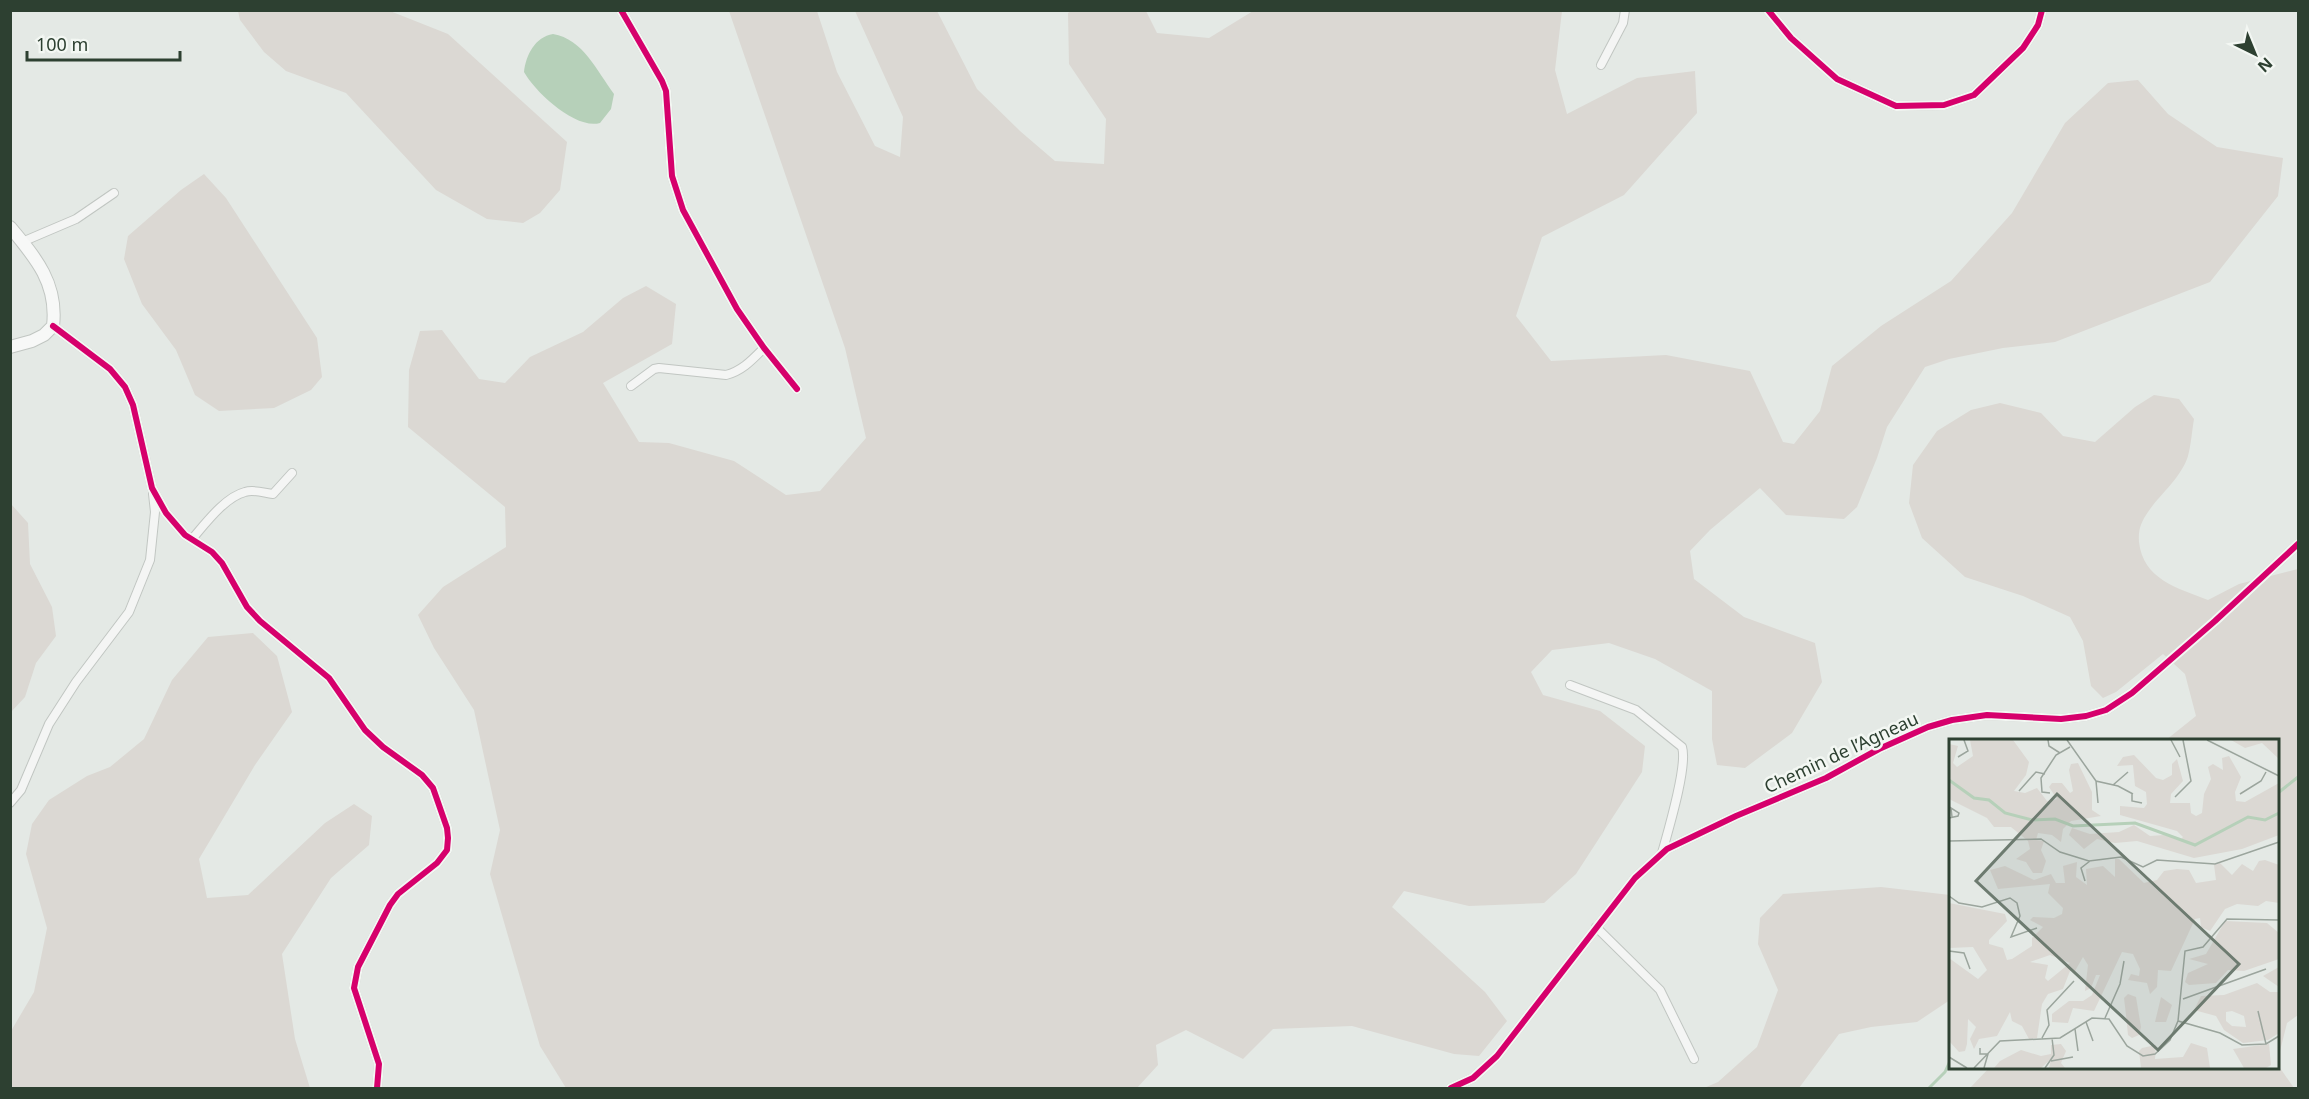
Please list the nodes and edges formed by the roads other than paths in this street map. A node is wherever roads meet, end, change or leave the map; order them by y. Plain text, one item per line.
1 (621, 10) edge
2 (1625, 10) edge
3 (1768, 10) edge
4 (2042, 10) edge
5 (1601, 65) dead end
6 (114, 193) dead end
7 (10, 227) edge
8 (22, 242) junction
9 (53, 326) junction
10 (10, 347) edge
11 (764, 348) junction
12 (631, 386) dead end
13 (797, 389) dead end
14 (292, 473) dead end
15 (152, 488) junction
16 (192, 539) junction
17 (2298, 544) edge
18 (1570, 685) dead end
19 (10, 803) edge
20 (1662, 853) junction
21 (1596, 927) junction
22 (1694, 1059) dead end
23 (377, 1089) edge
24 (1451, 1089) edge

1 - 11 street
2 - 5 street
3 - 4 street
6 - 8 street
7 - 8 main road
8 - 9 main road
9 - 10 main road
9 - 15 street
11 - 12 street
11 - 13 street
14 - 16 street
15 - 16 street
15 - 19 street
16 - 23 street
17 - 20 street, Chemin de l’Agneau
18 - 20 street
20 - 21 street, Chemin de l’Agneau
21 - 22 street
21 - 24 street, Chemin de l’Agneau

